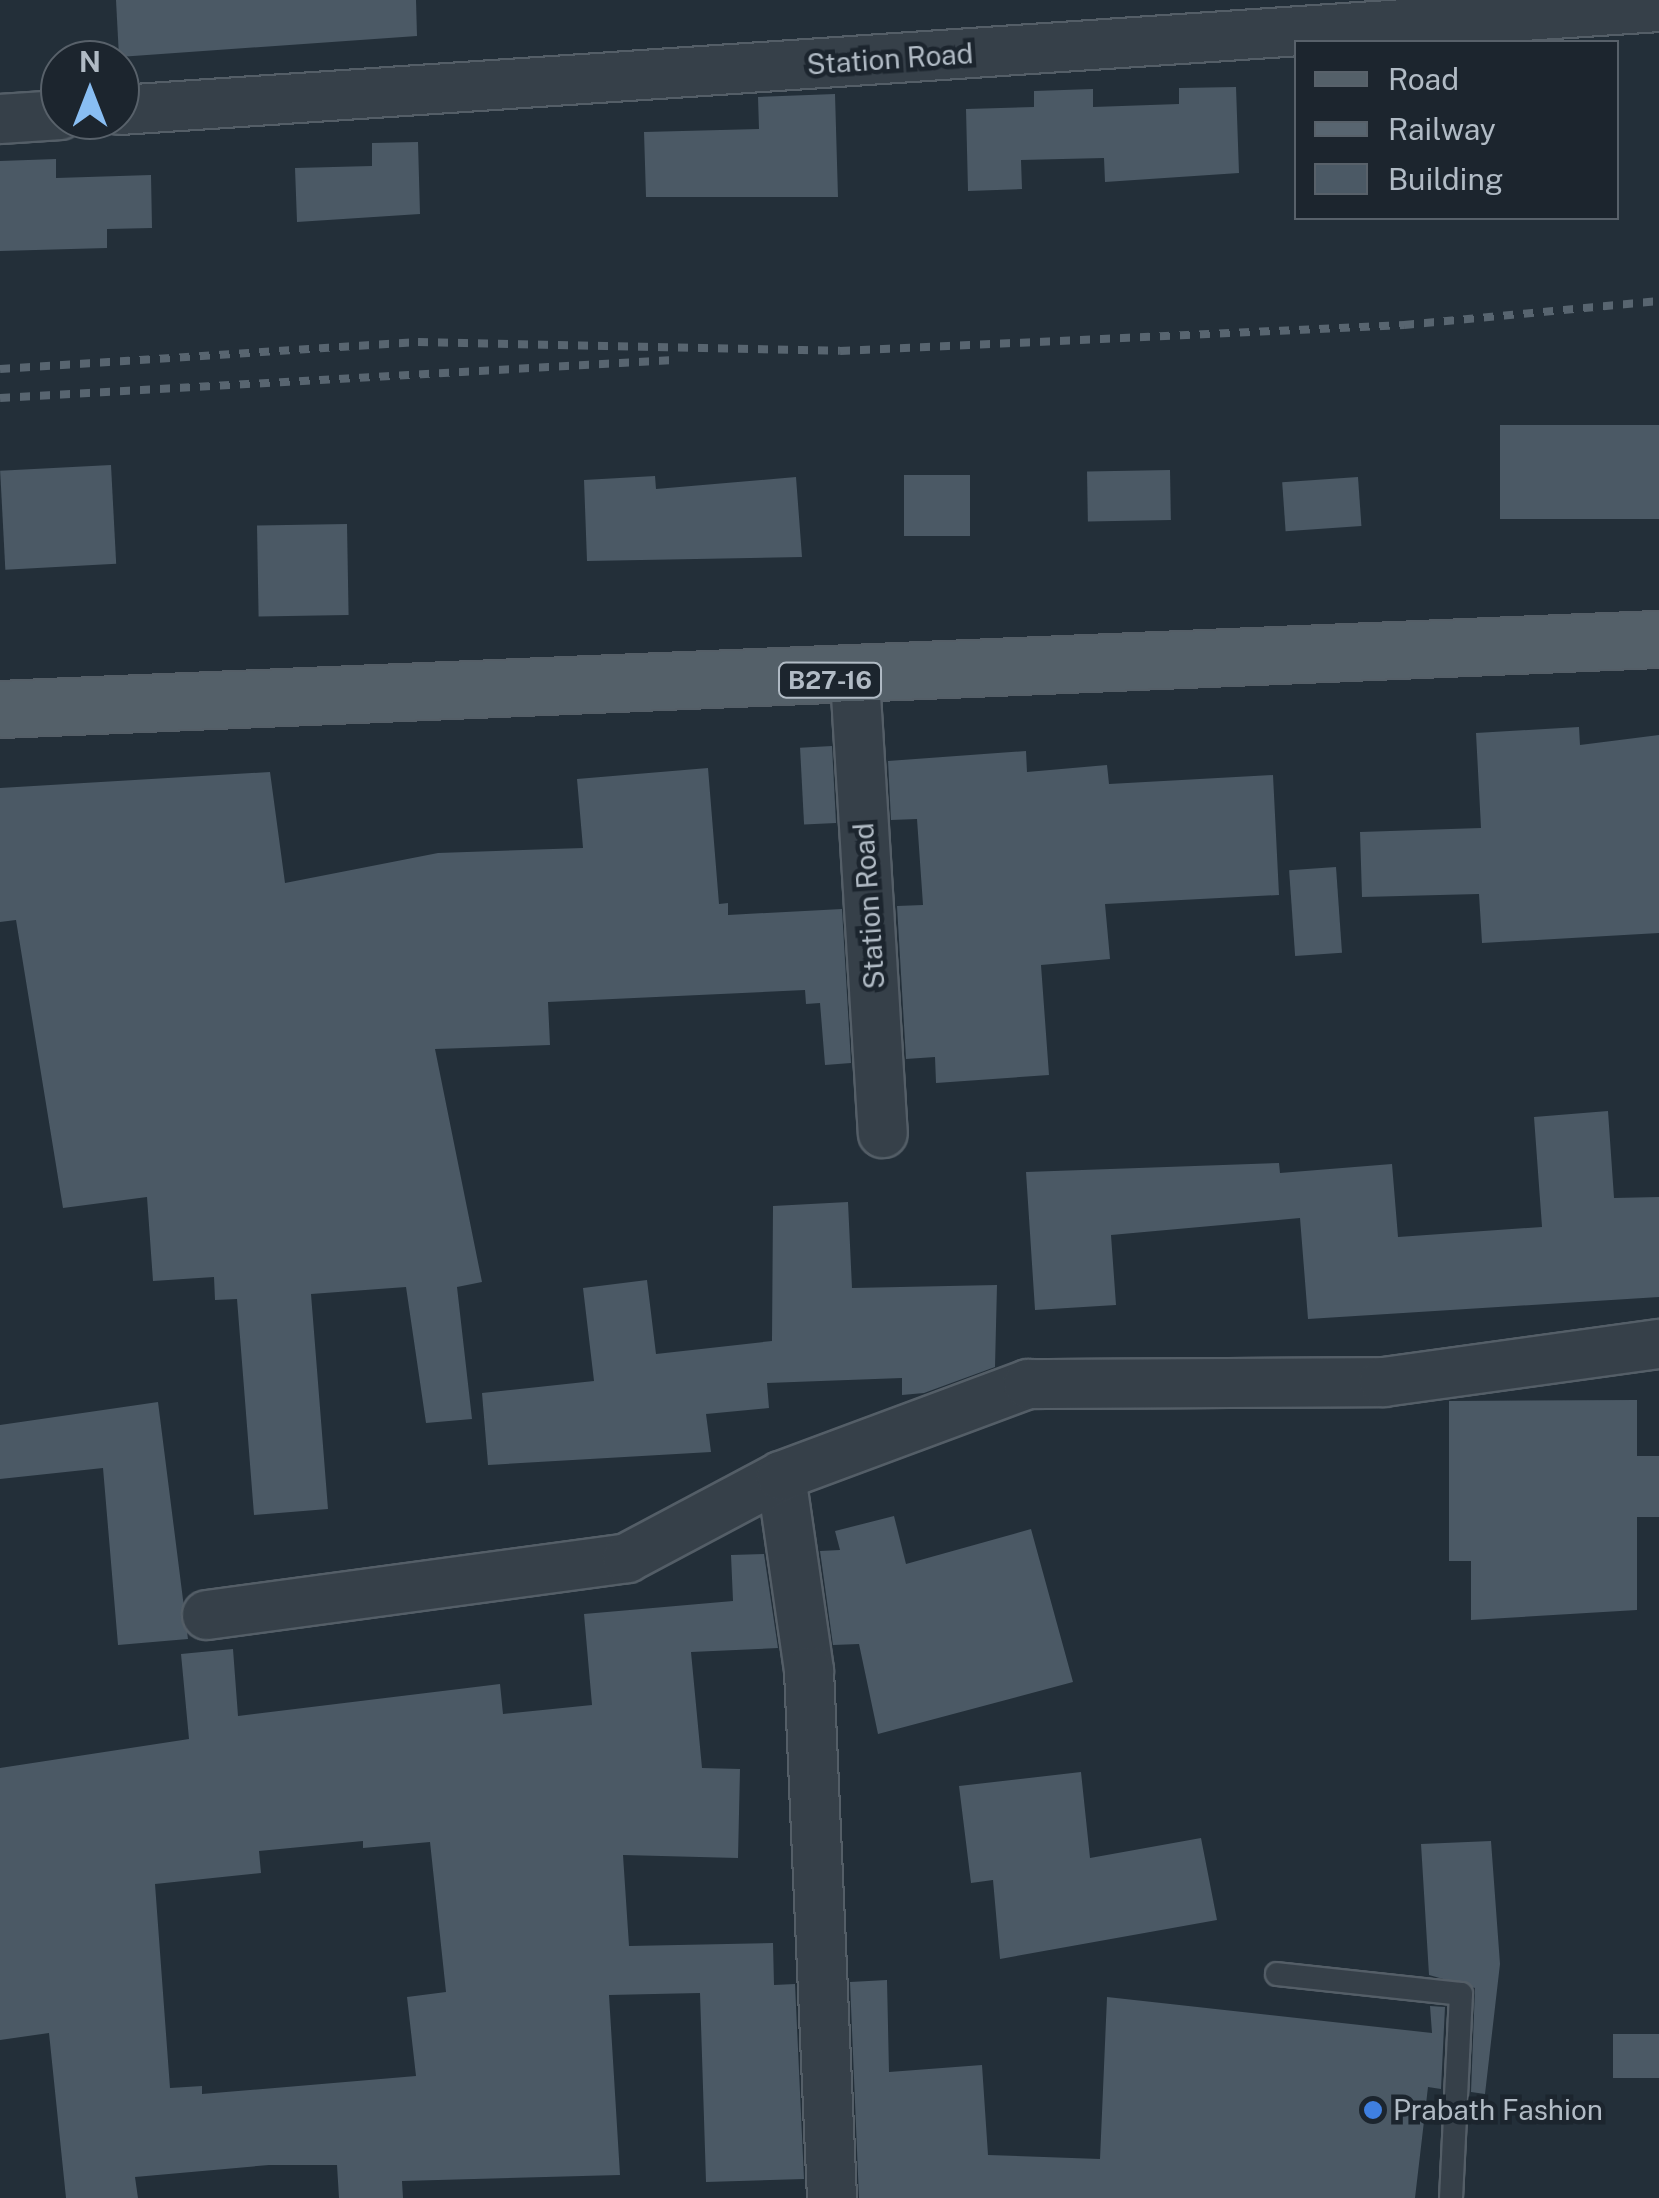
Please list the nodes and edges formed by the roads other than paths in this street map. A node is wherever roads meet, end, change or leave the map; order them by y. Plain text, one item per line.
1 (1659, 7) edge
2 (140, 109) edge
3 (40, 115) edge
4 (0, 118) edge
5 (1659, 640) edge
6 (855, 679) junction
7 (0, 708) edge
8 (883, 1133) dead end
9 (1659, 1344) edge
10 (781, 1476) junction
11 (207, 1615) dead end
12 (1277, 1974) dead end
13 (832, 2198) edge
14 (1451, 2198) edge

1 - 2 street, Station Road
3 - 4 street
5 - 6 main road, B27-16
6 - 7 main road, B27-16
6 - 8 street, Station Road
9 - 10 street
10 - 11 street
10 - 13 street
12 - 14 lane

